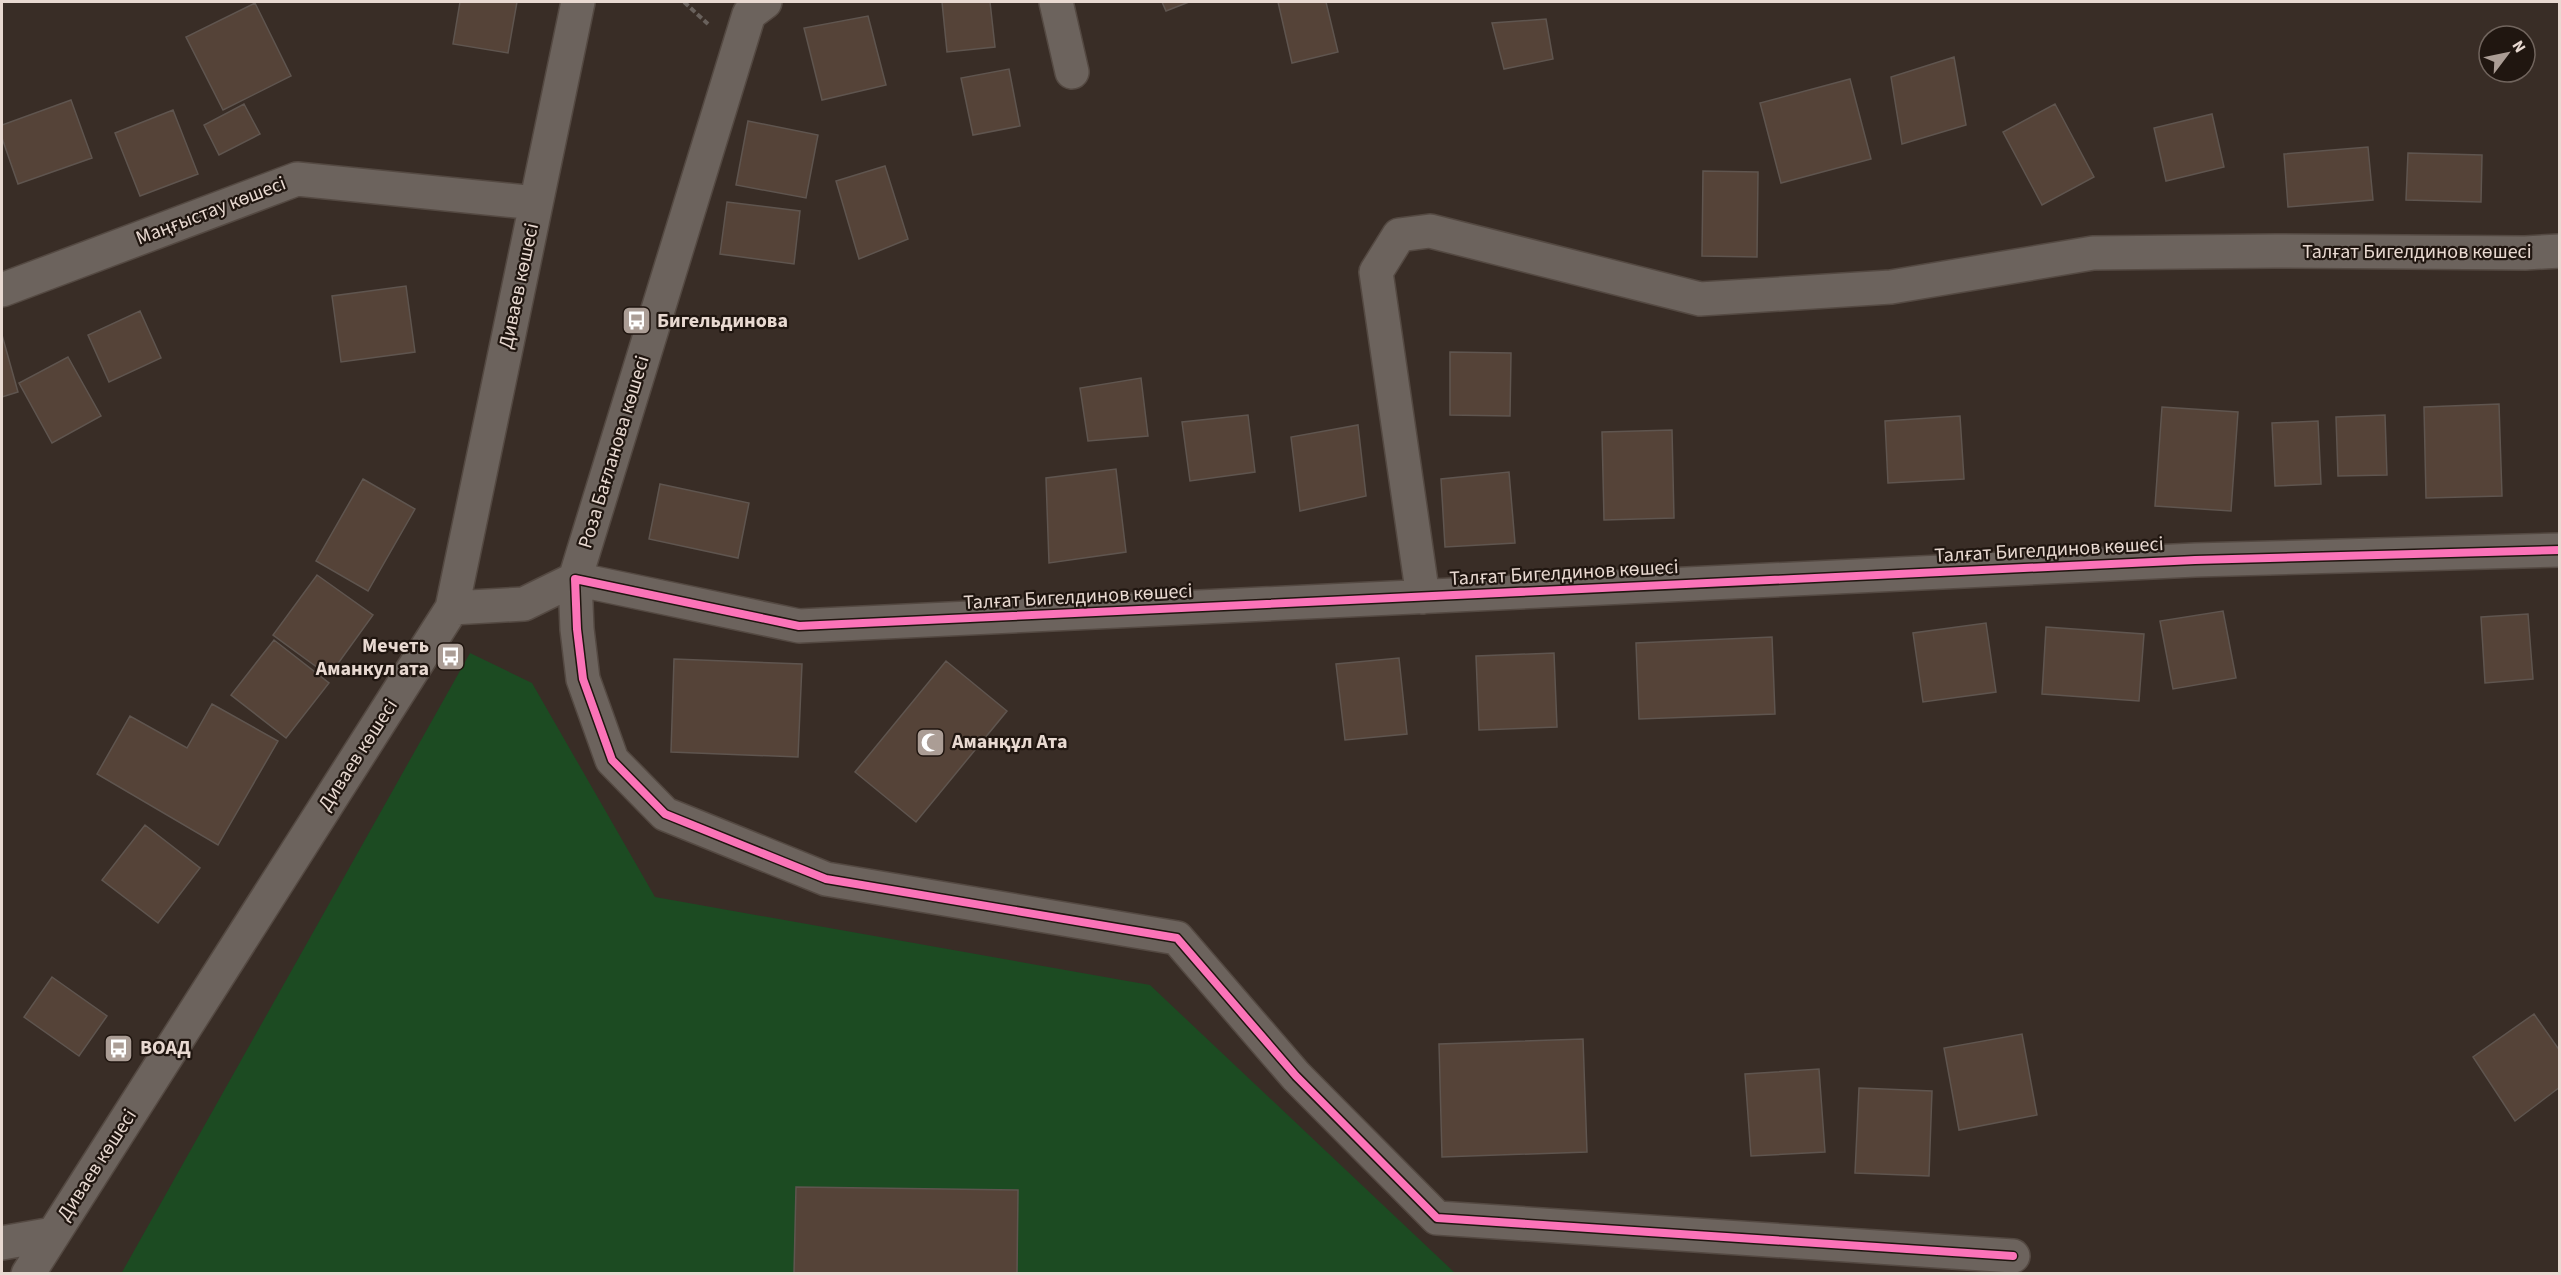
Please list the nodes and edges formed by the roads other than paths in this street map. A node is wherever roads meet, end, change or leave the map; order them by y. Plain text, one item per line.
1 (578, 2) edge
2 (765, 2) edge
3 (1056, 2) edge
4 (1072, 72) dead end
5 (536, 203) junction
6 (2559, 251) edge
7 (2, 290) edge
8 (2559, 549) edge
9 (575, 579) junction
10 (1423, 597) junction
11 (452, 608) junction
12 (53, 1234) junction
13 (2, 1243) edge
14 (2013, 1256) dead end
15 (28, 1274) edge

1 - 5 street, Диваев көшесі
2 - 9 street, Роза Бағланова көшесі
3 - 4 street
5 - 7 street, Маңғыстау көшесі
5 - 11 street, Диваев көшесі
6 - 10 street, Талғат Бигелдинов көшесі
8 - 10 street, Талғат Бигелдинов көшесі
9 - 10 street, Талғат Бигелдинов көшесі
9 - 11 street
9 - 14 street, Роза Бағланова көшесі
11 - 12 street, Диваев көшесі
12 - 13 street
12 - 15 street, Диваев көшесі

